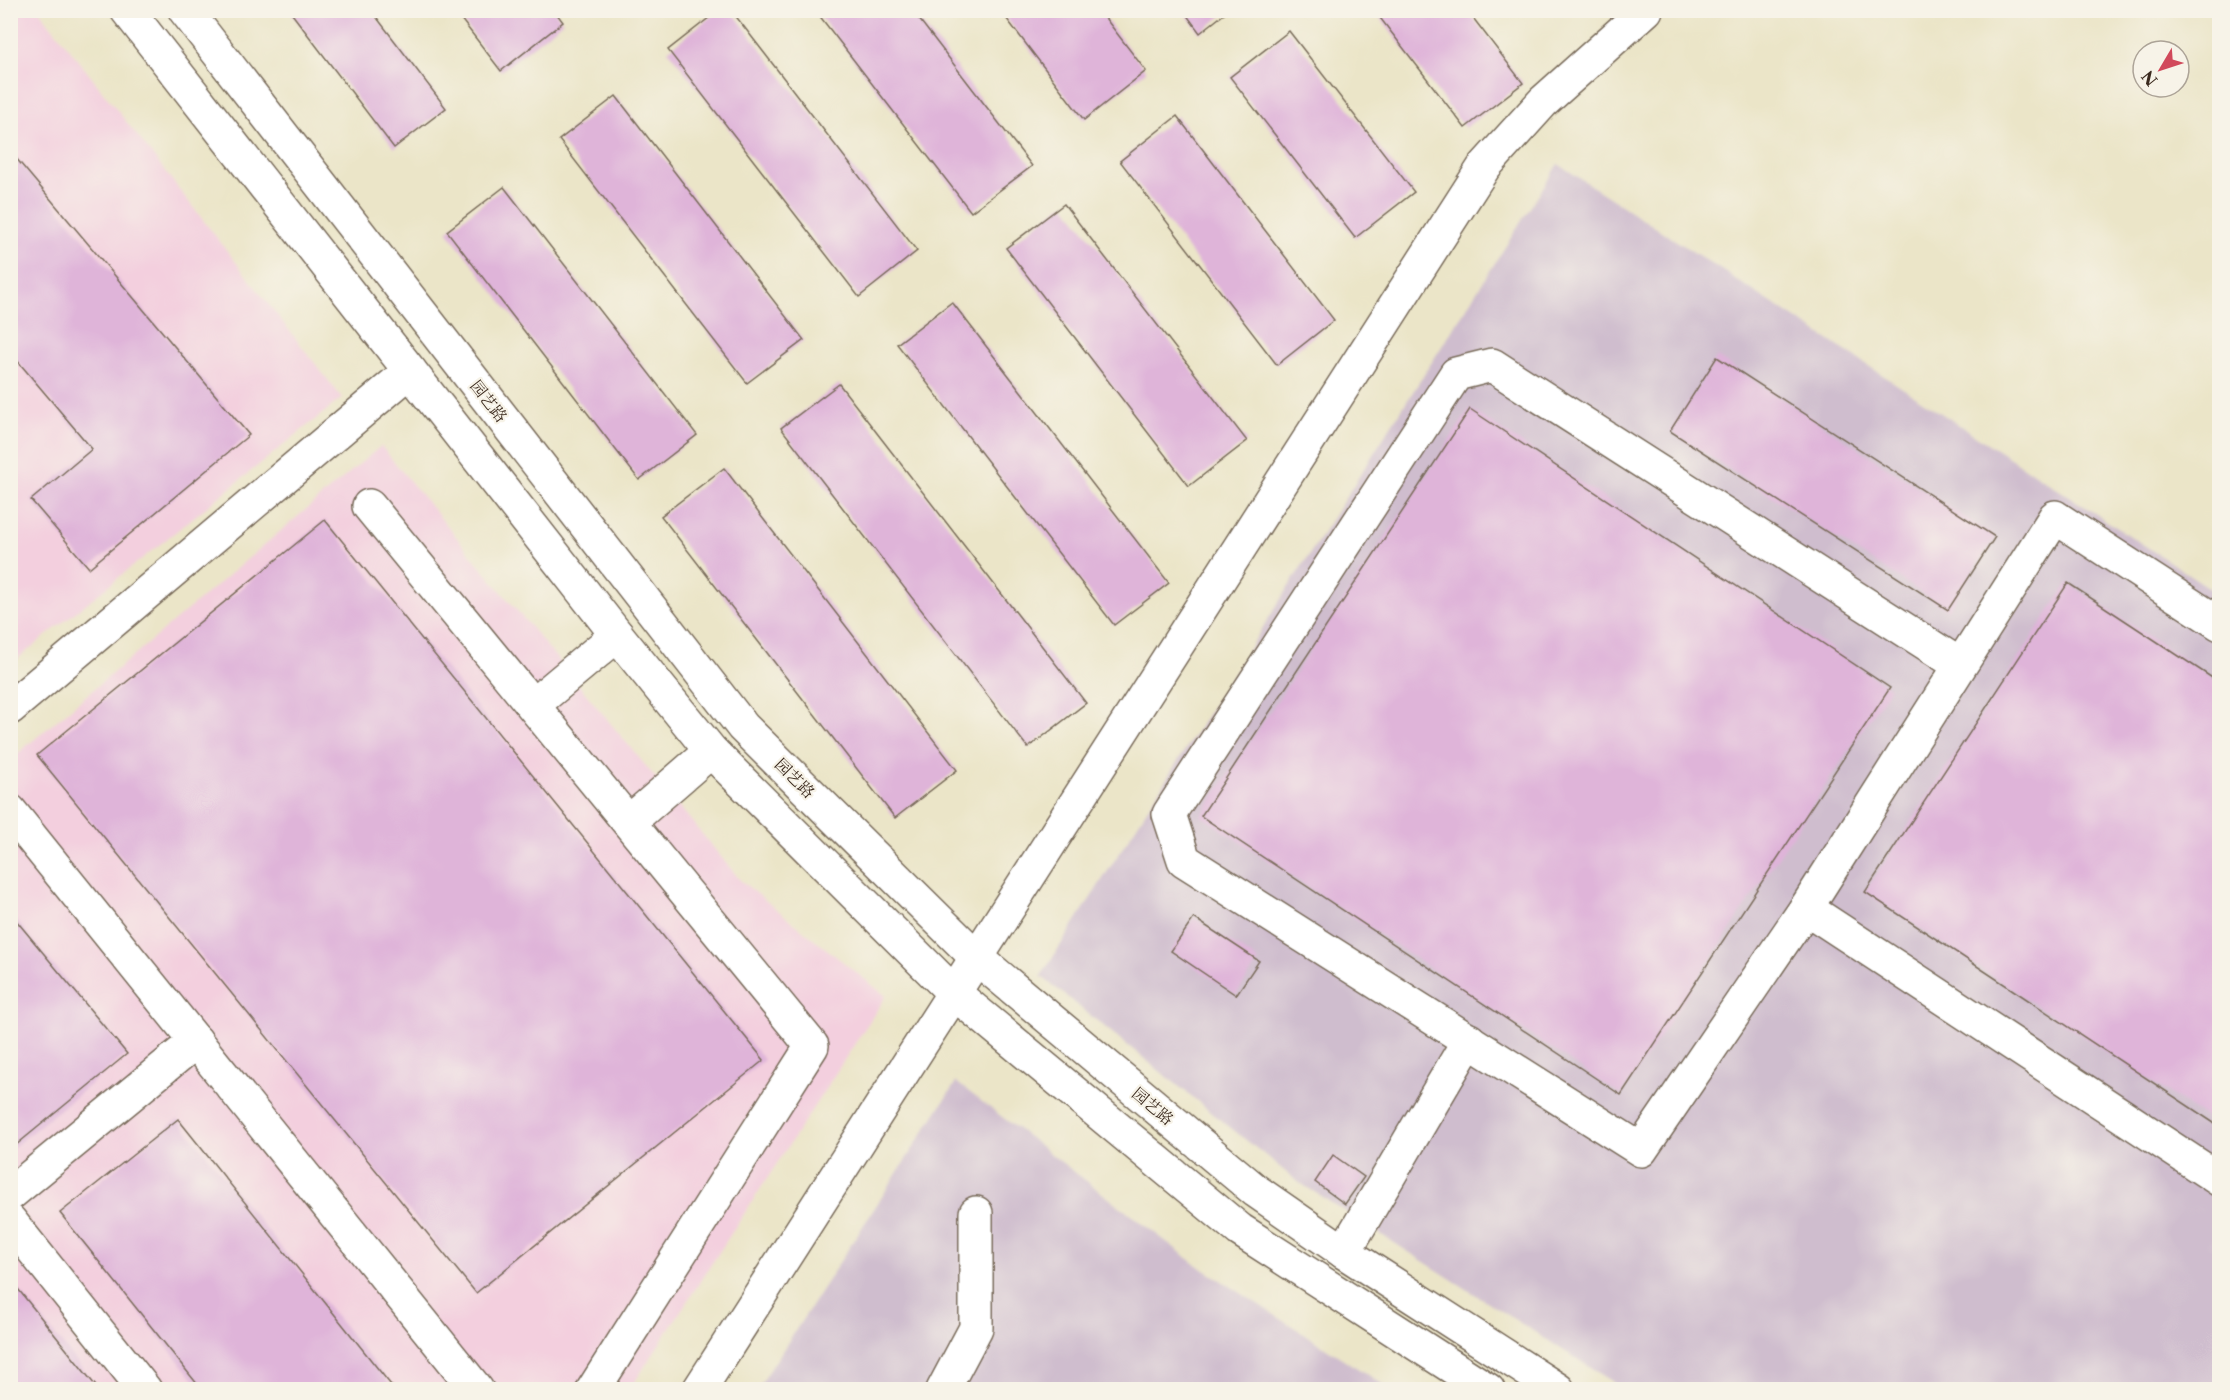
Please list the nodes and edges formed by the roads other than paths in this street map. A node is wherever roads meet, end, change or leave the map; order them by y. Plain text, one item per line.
1 (127, 10) edge
2 (185, 10) edge
3 (1646, 10) edge
4 (410, 371) junction
5 (369, 506) dead end
6 (2220, 624) edge
7 (617, 635) junction
8 (1960, 665) junction
9 (533, 705) junction
10 (10, 708) edge
11 (711, 751) junction
12 (10, 812) edge
13 (629, 822) junction
14 (1806, 908) junction
15 (977, 958) junction
16 (954, 993) junction
17 (1469, 1040) junction
18 (196, 1041) junction
19 (2220, 1180) edge
20 (10, 1194) edge
21 (976, 1212) dead end
22 (10, 1221) edge
23 (1344, 1252) junction
24 (145, 1389) edge
25 (477, 1389) edge
26 (593, 1389) edge
27 (699, 1389) edge
28 (943, 1389) edge
29 (1488, 1389) edge
30 (1558, 1389) edge

1 - 4 street
2 - 15 street, 园艺路
3 - 15 street
4 - 7 street
4 - 10 street
5 - 9 street
6 - 8 street
7 - 9 street
7 - 11 street
8 - 14 street
8 - 17 street
9 - 13 street
11 - 13 street
11 - 16 street
12 - 18 street
13 - 26 street
14 - 17 street
14 - 19 street
15 - 16 street
15 - 23 street, 园艺路
16 - 27 street
16 - 29 street
17 - 23 street
18 - 20 street
18 - 25 street
21 - 28 street
22 - 24 street
23 - 30 street, 园艺路

